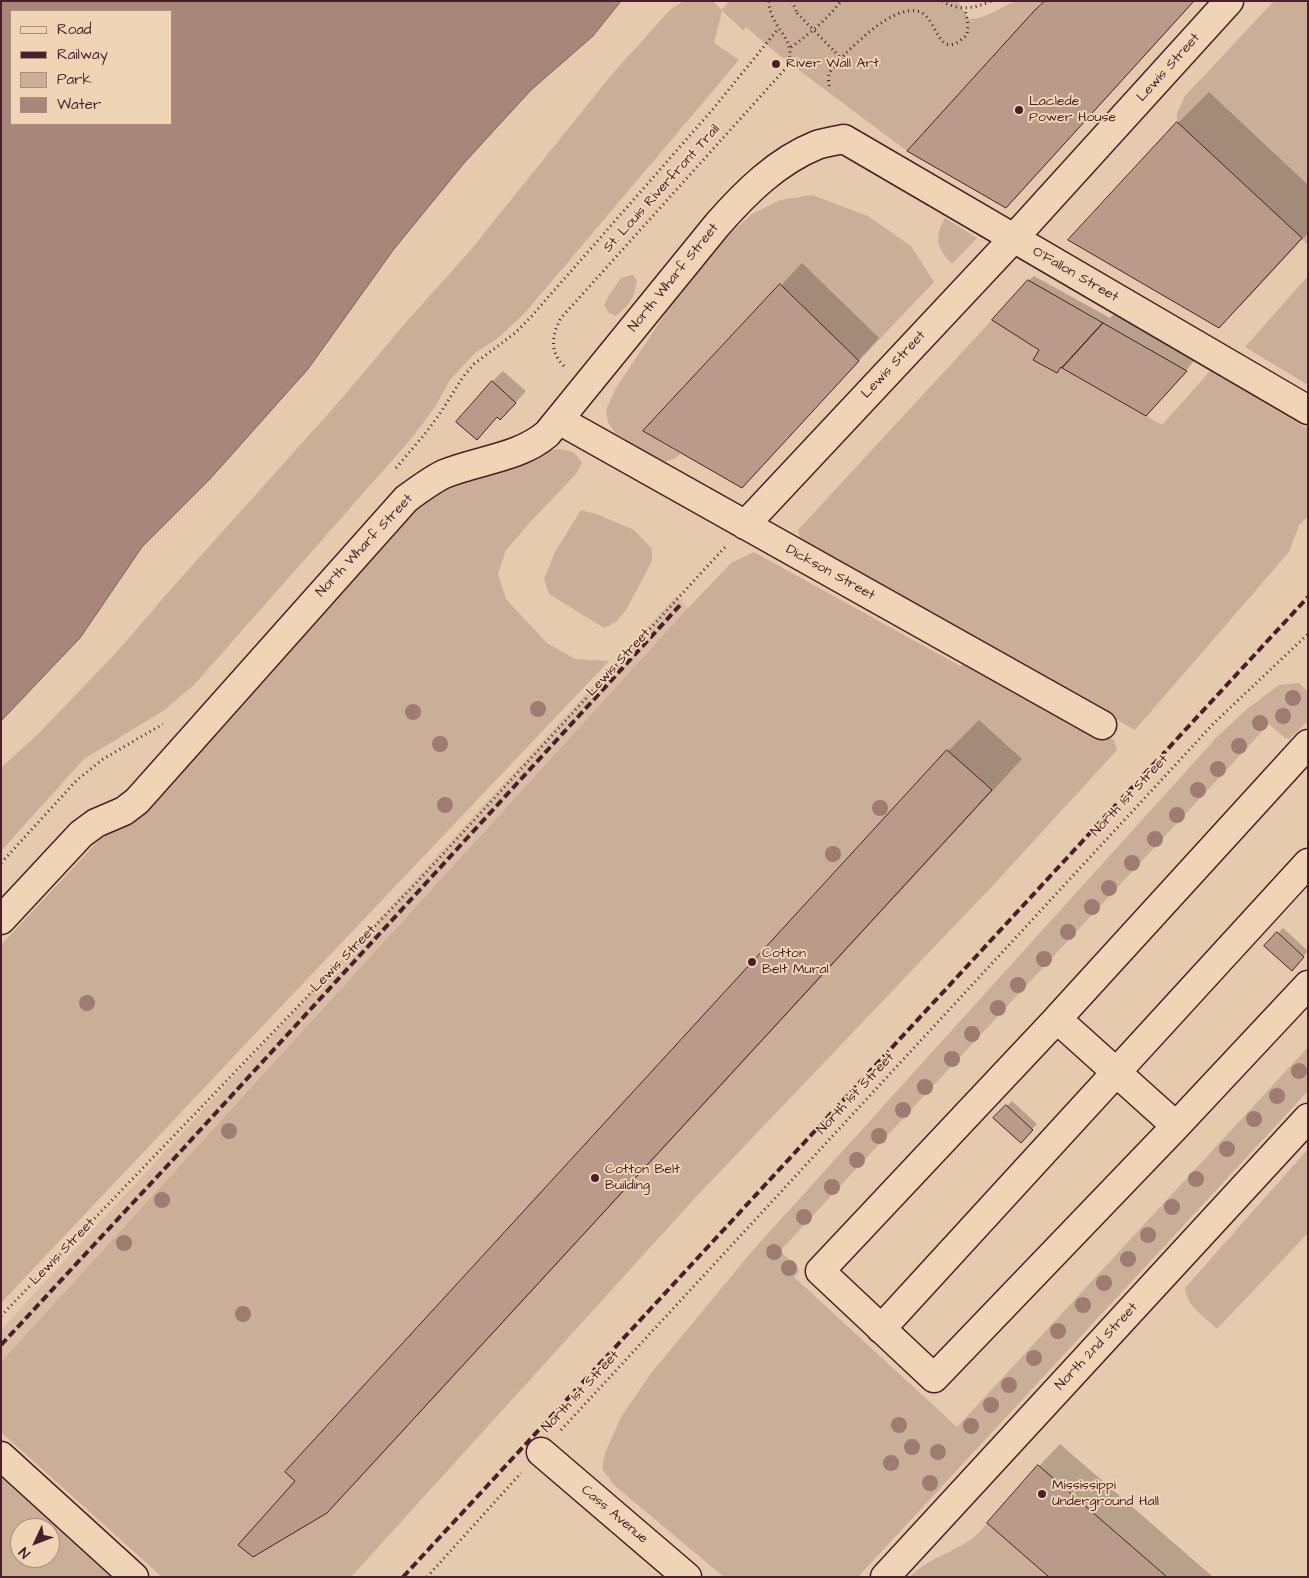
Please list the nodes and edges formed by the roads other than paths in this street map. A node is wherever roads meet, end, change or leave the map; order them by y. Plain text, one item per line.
1 (1229, 1) edge
2 (844, 139) joint
3 (1013, 239) junction
4 (1308, 410) edge
5 (559, 420) junction
6 (745, 525) junction
7 (1102, 725) dead end
8 (1308, 744) edge
9 (1308, 863) edge
10 (1, 920) edge
11 (1308, 985) edge
12 (1057, 1019) junction
13 (1116, 1071) junction
14 (1308, 1118) edge
15 (1176, 1126) junction
16 (881, 1329) junction
17 (540, 1452) road end
18 (1, 1456) edge
19 (134, 1577) edge
20 (687, 1577) edge
21 (885, 1577) edge

1 - 3 street, Lewis Street
2 - 3 street, O'Fallon Street
2 - 5 street, North Wharf Street
3 - 4 street, O'Fallon Street
3 - 6 street, Lewis Street
5 - 6 street, Dickson Street
5 - 10 street, North Wharf Street
6 - 7 street, Dickson Street
8 - 12 street
9 - 13 street
11 - 15 street
12 - 13 street
12 - 16 street
13 - 15 street
13 - 16 street
14 - 21 street, North 2nd Street
15 - 16 street
17 - 20 street, Cass Avenue
18 - 19 street

